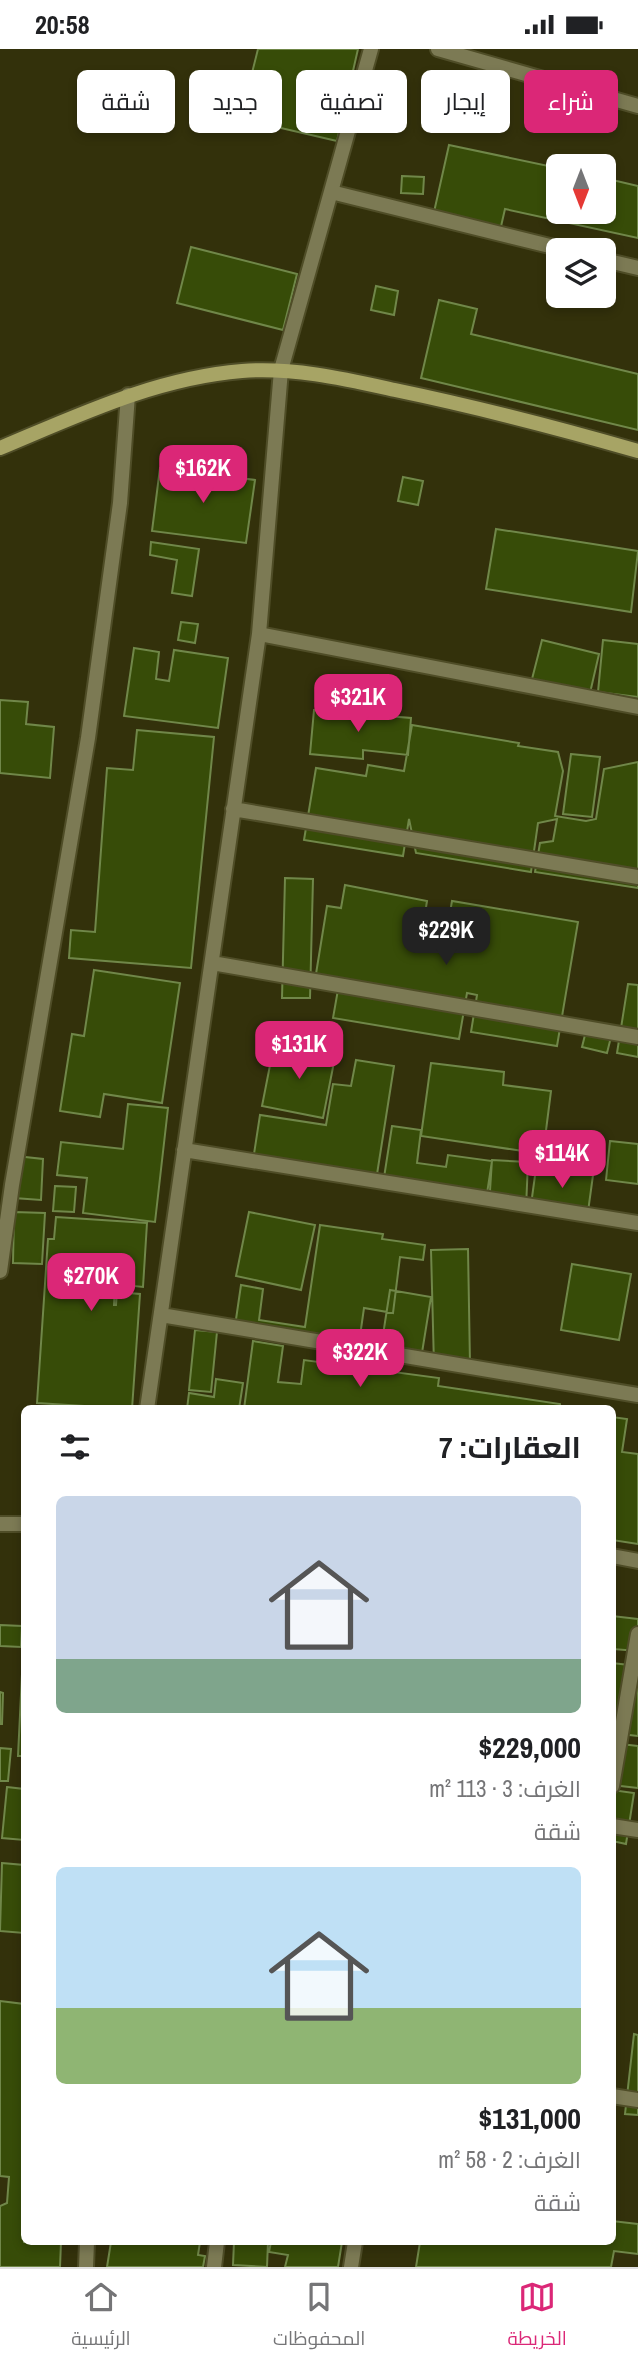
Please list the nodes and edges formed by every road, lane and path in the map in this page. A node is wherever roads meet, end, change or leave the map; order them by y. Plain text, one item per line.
1 (370, 49) edge
2 (438, 49) edge
3 (638, 106) edge
4 (331, 192) junction
5 (546, 245) edge
6 (616, 263) edge
7 (638, 268) edge
8 (281, 370) junction
9 (128, 395) junction
10 (0, 448) edge
11 (638, 451) edge
12 (259, 634) junction
13 (638, 707) edge
14 (233, 809) junction
15 (638, 877) edge
16 (212, 963) junction
17 (638, 1037) edge
18 (184, 1150) junction
19 (638, 1223) edge
20 (0, 1271) edge
21 (161, 1315) junction
22 (638, 1395) edge
23 (148, 1405) edge
24 (0, 1524) edge
25 (21, 1524) edge
26 (616, 1557) edge
27 (638, 1561) edge
28 (638, 1634) edge
29 (616, 1763) edge
30 (616, 1827) edge
31 (638, 1830) edge
32 (616, 2097) edge
33 (638, 2100) edge
34 (87, 2245) edge
35 (217, 2245) edge
36 (355, 2245) edge
37 (86, 2267) edge
38 (214, 2267) edge
39 (351, 2267) edge

1 - 4 street
2 - 3 street
4 - 5 street
4 - 8 street
6 - 7 street
8 - 9 main road
8 - 11 main road
8 - 12 street
9 - 10 main road
9 - 20 street
12 - 13 street
12 - 14 street
14 - 15 street
14 - 16 street
16 - 17 street
16 - 18 street
18 - 19 street
18 - 21 street
21 - 22 street
21 - 23 street
24 - 25 street
26 - 27 street
28 - 29 street
30 - 31 street
32 - 33 street
34 - 37 street
35 - 38 street
36 - 39 street

